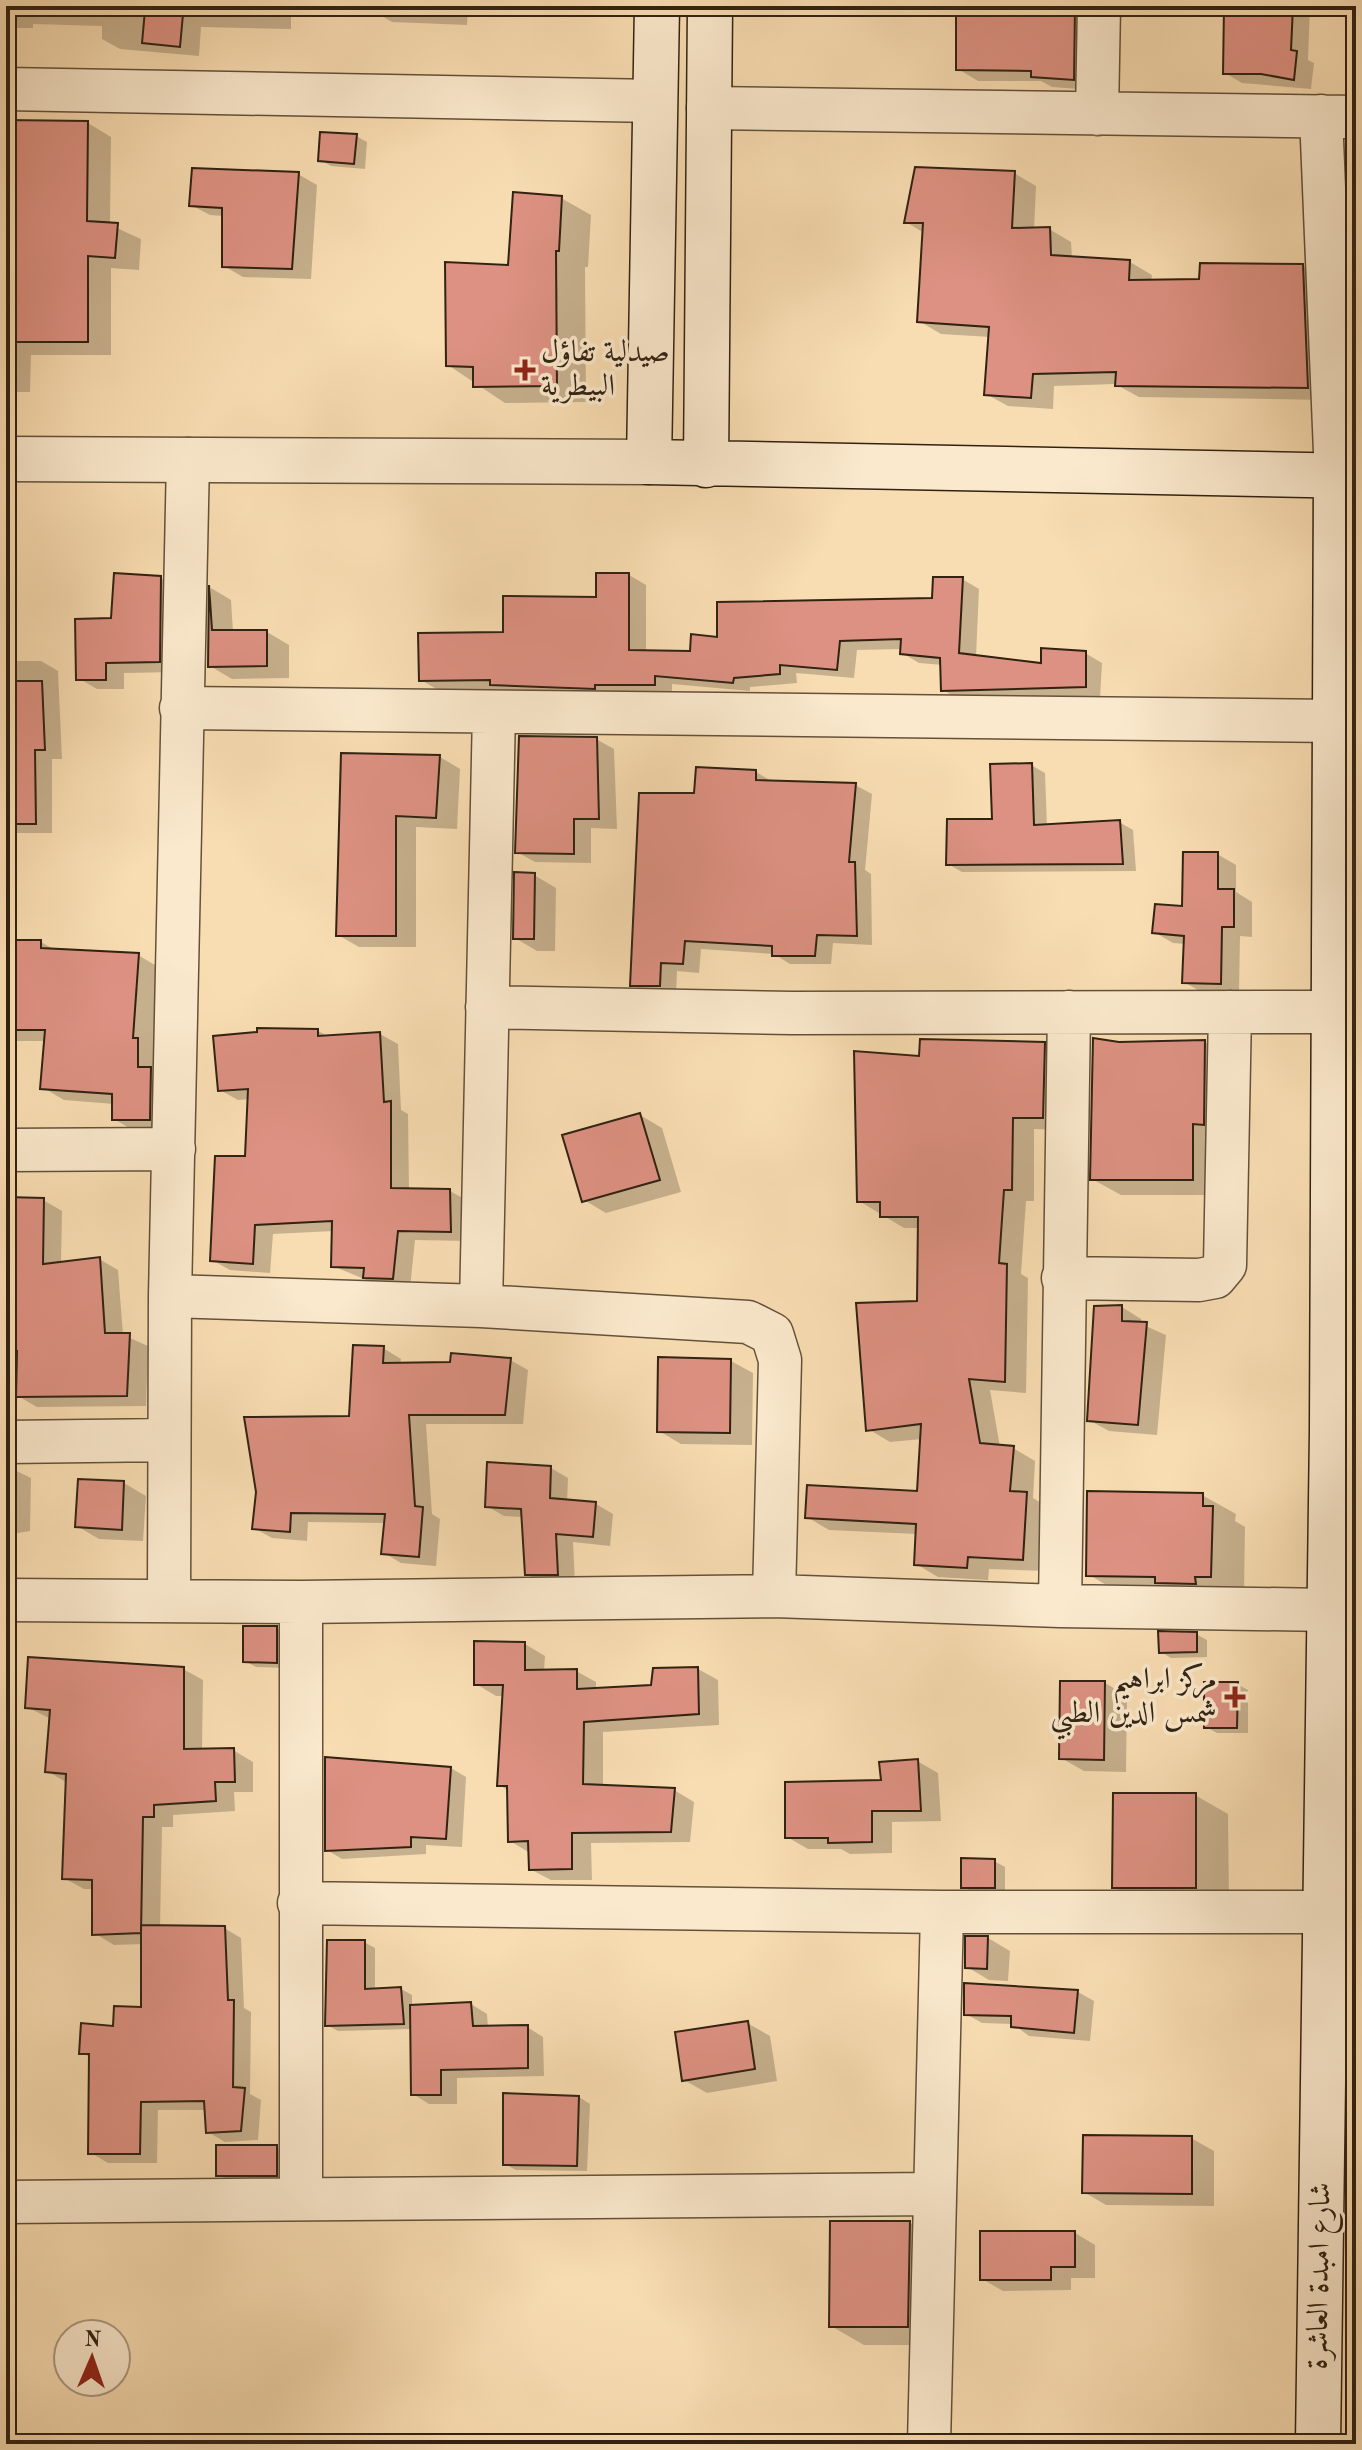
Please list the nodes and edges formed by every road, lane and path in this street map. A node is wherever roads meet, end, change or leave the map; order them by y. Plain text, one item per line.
1 (657, 6) edge
2 (710, 6) edge
3 (1099, 6) edge
4 (6, 89) edge
5 (655, 101) junction
6 (708, 108) junction
7 (1097, 114) junction
8 (1339, 117) edge
9 (6, 459) edge
10 (188, 459) junction
11 (649, 462) junction
12 (706, 465) junction
13 (1346, 476) edge
14 (1347, 602) edge
15 (181, 708) junction
16 (494, 712) junction
17 (1336, 721) junction
18 (487, 1007) junction
19 (1069, 1012) junction
20 (1230, 1012) junction
21 (1334, 1012) junction
22 (174, 1149) junction
23 (6, 1150) edge
24 (1063, 1278) junction
25 (170, 1296) junction
26 (481, 1306) junction
27 (169, 1440) junction
28 (6, 1442) edge
29 (774, 1596) junction
30 (169, 1598) junction
31 (6, 1600) edge
32 (301, 1602) junction
33 (1060, 1606) junction
34 (1330, 1610) junction
35 (299, 1903) junction
36 (942, 1912) junction
37 (1326, 1912) junction
38 (934, 2194) junction
39 (301, 2197) junction
40 (6, 2202) edge
41 (929, 2444) edge
42 (1318, 2444) edge

1 - 5 main road
2 - 6 main road
3 - 7 street
4 - 5 street
5 - 11 main road
6 - 7 street
6 - 12 main road
7 - 8 street
8 - 13 street
9 - 10 main road
10 - 11 main road
10 - 15 street
11 - 12 main road
12 - 13 main road
13 - 14 main road, شارع امبدة العاشرة
14 - 17 main road, شارع امبدة العاشرة
15 - 16 street
15 - 22 street
16 - 17 street
16 - 18 street
17 - 21 main road, شارع امبدة العاشرة
18 - 19 street
18 - 26 street
19 - 20 street
19 - 24 street
20 - 21 street
20 - 24 street
21 - 34 main road, شارع امبدة العاشرة
22 - 23 street
22 - 25 street
24 - 33 street
25 - 26 street
25 - 27 street
26 - 29 street
27 - 28 street
27 - 30 street
29 - 32 street
29 - 33 street
30 - 31 street
30 - 32 street
32 - 35 street
33 - 34 street
34 - 37 main road, شارع امبدة العاشرة
35 - 36 street
35 - 39 street
36 - 37 street
36 - 38 street
37 - 42 main road, شارع امبدة العاشرة
38 - 39 street
38 - 41 street
39 - 40 street

